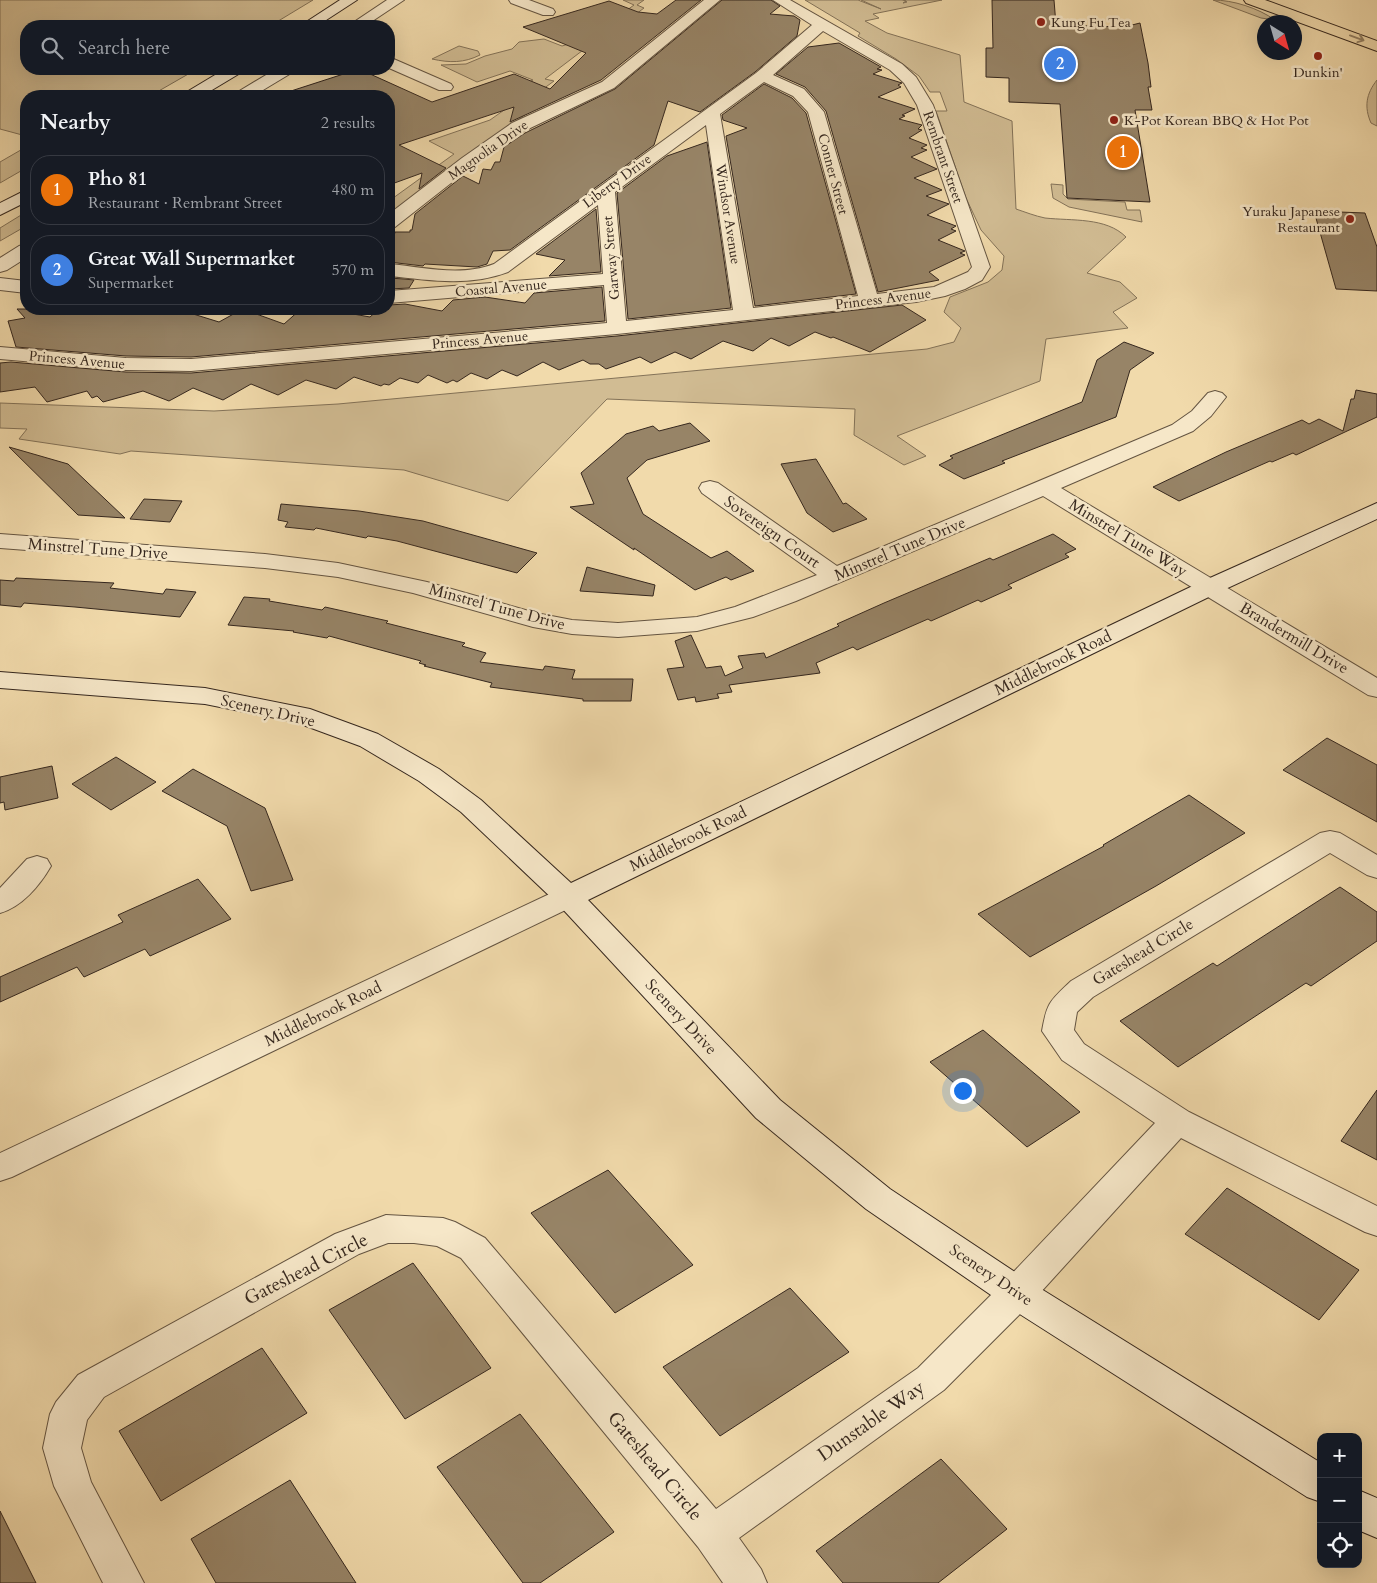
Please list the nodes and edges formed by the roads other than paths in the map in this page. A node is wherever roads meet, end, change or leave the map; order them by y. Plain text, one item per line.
1 (350, 0) edge
2 (397, 0) edge
3 (516, 0) edge
4 (713, 0) edge
5 (780, 0) edge
6 (1251, 0) edge
7 (548, 12) dead end
8 (317, 20) edge
9 (365, 20) edge
10 (822, 24) junction
11 (1377, 46) edge
12 (395, 65) edge
13 (226, 75) edge
14 (276, 75) edge
15 (762, 76) junction
16 (445, 87) dead end
17 (201, 90) edge
18 (252, 90) edge
19 (712, 113) junction
20 (606, 189) junction
21 (20, 198) edge
22 (0, 210) edge
23 (395, 219) edge
24 (20, 254) edge
25 (0, 266) edge
26 (395, 270) edge
27 (613, 279) junction
28 (0, 284) edge
29 (958, 285) joint
30 (20, 286) edge
31 (395, 297) edge
32 (869, 302) junction
33 (744, 315) junction
34 (617, 328) junction
35 (0, 353) edge
36 (1215, 397) dead end
37 (710, 488) dead end
38 (1045, 488) junction
39 (1377, 510) edge
40 (0, 541) edge
41 (835, 576) junction
42 (1210, 587) junction
43 (0, 680) edge
44 (1377, 689) edge
45 (37, 866) dead end
46 (1377, 868) edge
47 (568, 897) junction
48 (0, 903) edge
49 (1177, 1121) junction
50 (0, 1168) edge
51 (1377, 1222) edge
52 (1017, 1293) junction
53 (1317, 1481) edge
54 (1362, 1511) edge
55 (1377, 1520) edge
56 (712, 1534) junction
57 (124, 1583) edge
58 (747, 1583) edge

1 - 8 street
2 - 9 street
3 - 7 street
4 - 23 street, Magnolia Drive
5 - 10 street, Rembrant Street
6 -> 11 main road
10 - 15 street, Liberty Drive
10 - 29 street, Rembrant Street
12 - 16 street
13 - 17 street
14 - 18 street
15 - 19 street, Liberty Drive
15 - 32 street, Conner Street
19 - 20 street, Liberty Drive
19 - 33 street, Windsor Avenue
20 - 26 street, Liberty Drive
20 - 27 street, Garway Street
21 - 22 street
24 - 25 street
27 - 31 street, Coastal Avenue
27 - 34 street, Garway Street
28 - 30 street
29 - 32 street, Princess Avenue
32 - 33 street, Princess Avenue
33 - 34 street, Princess Avenue
34 - 35 street, Princess Avenue
36 - 38 street, Minstrel Tune Drive
37 - 41 street, Sovereign Court
38 - 41 street, Minstrel Tune Drive
38 - 42 street, Minstrel Tune Way
39 - 42 street, Middlebrook Road
40 - 41 street, Minstrel Tune Drive
42 - 44 street, Brandermill Drive
42 - 47 street, Middlebrook Road
43 - 47 street, Scenery Drive
45 - 48 street
46 - 49 street, Gateshead Circle
47 - 50 street, Middlebrook Road
47 - 52 street, Scenery Drive
49 - 51 street, Gateshead Circle
49 - 52 street
52 - 53 street, Scenery Drive
52 - 56 street, Dunstable Way
54 - 55 street
56 - 57 street, Gateshead Circle
56 - 58 street, Gateshead Circle

